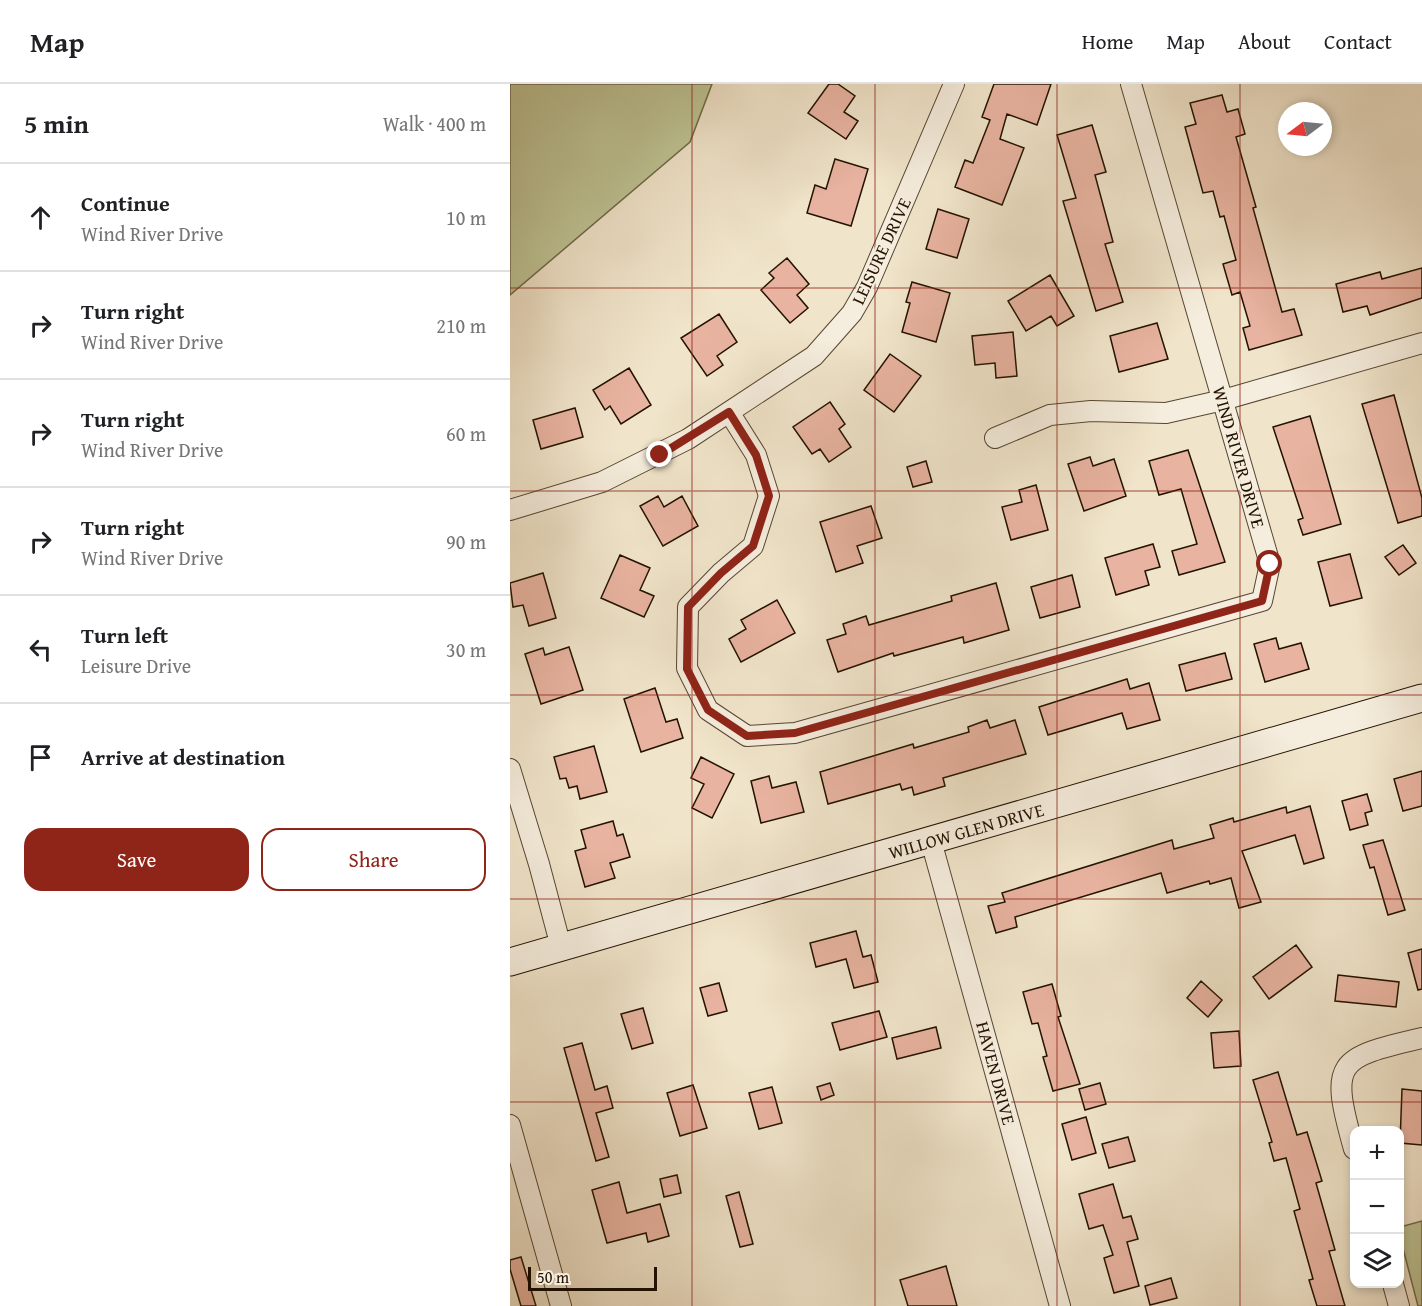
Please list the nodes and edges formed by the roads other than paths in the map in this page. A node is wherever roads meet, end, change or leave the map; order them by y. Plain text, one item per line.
1 (954, 84) edge
2 (1131, 84) edge
3 (1422, 344) edge
4 (1223, 400) junction
5 (729, 412) junction
6 (995, 438) dead end
7 (510, 510) edge
8 (1422, 698) edge
9 (510, 769) edge
10 (931, 841) junction
11 (561, 947) junction
12 (510, 962) edge
13 (1422, 1038) edge
14 (510, 1125) edge
15 (1350, 1133) edge
16 (1394, 1288) edge
17 (561, 1306) edge
18 (1060, 1306) edge
19 (1399, 1306) edge

1 - 5 street, LEISURE DRIVE
2 - 4 street, WIND RIVER DRIVE
3 - 4 street
4 - 5 street, WIND RIVER DRIVE
4 - 6 street
5 - 7 street, LEISURE DRIVE
8 - 10 main road, WILLOW GLEN DRIVE
9 - 11 street
10 - 11 main road, WILLOW GLEN DRIVE
10 - 18 street, HAVEN DRIVE
11 - 12 main road, WILLOW GLEN DRIVE
13 - 15 street
14 - 17 street
16 - 19 street

